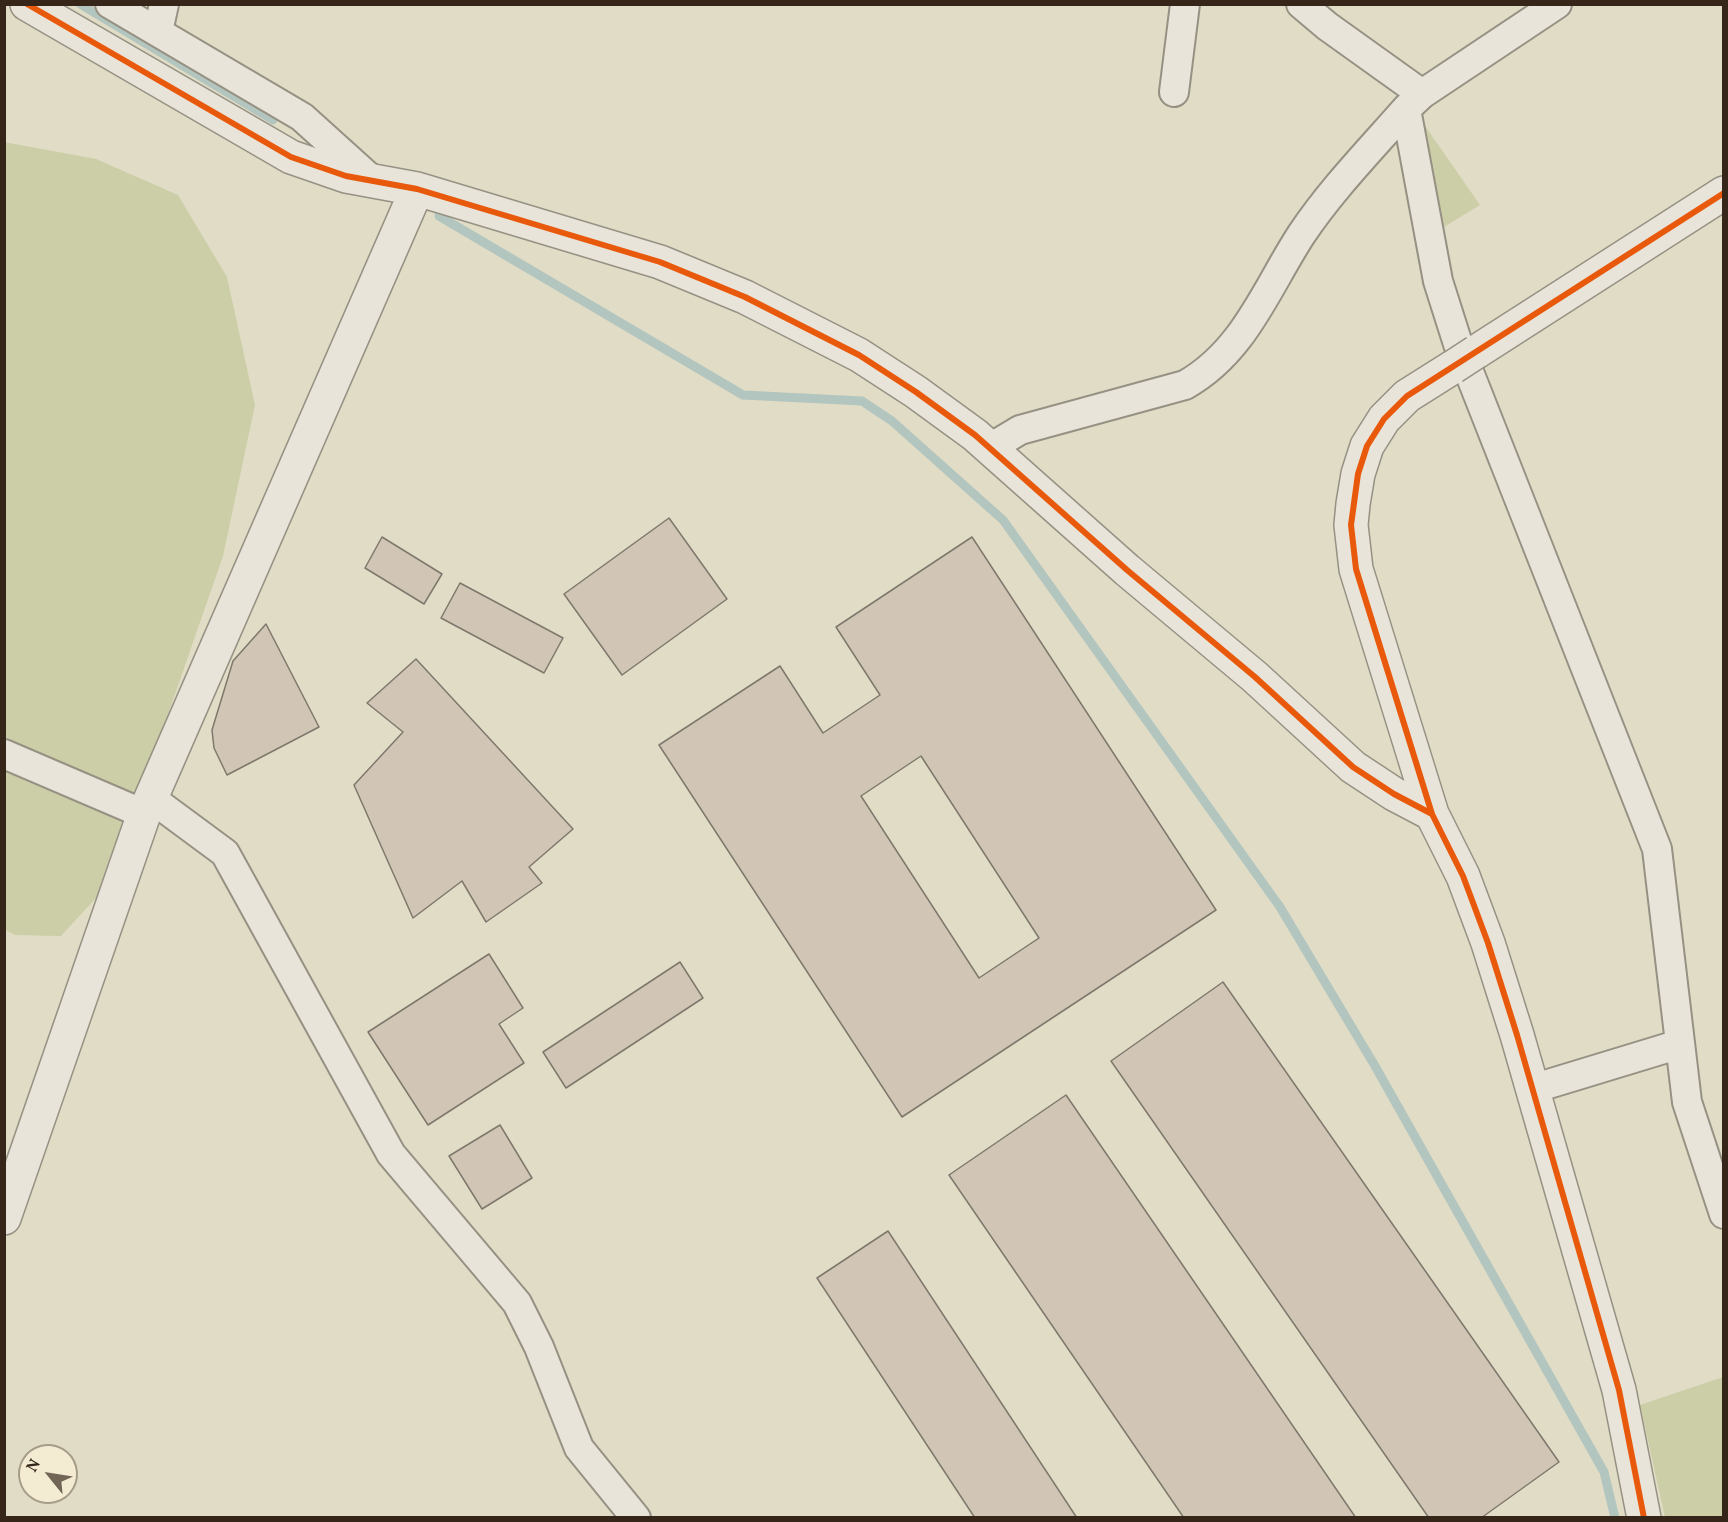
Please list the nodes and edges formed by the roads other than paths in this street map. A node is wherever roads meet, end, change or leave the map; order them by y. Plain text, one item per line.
1 (27, 4) edge
2 (110, 4) edge
3 (164, 4) edge
4 (1185, 4) edge
5 (1301, 4) edge
6 (1557, 4) edge
7 (158, 32) junction
8 (1174, 92) dead end
9 (1414, 102) junction
10 (374, 182) junction
11 (417, 189) junction
12 (1724, 193) edge
13 (990, 448) junction
14 (4, 754) edge
15 (148, 806) junction
16 (1432, 814) junction
17 (1680, 1044) junction
18 (1532, 1089) junction
19 (1724, 1214) edge
20 (4, 1218) edge
21 (636, 1518) edge
22 (1644, 1518) edge

1 - 10 street
2 - 7 street
3 - 7 street
4 - 8 street
5 - 9 street
6 - 9 street
7 - 10 street
9 - 13 street
9 - 17 street
10 - 11 street
11 - 13 street
11 - 15 street
12 - 16 street
13 - 16 street
14 - 15 street
15 - 20 street
15 - 21 street
16 - 18 street
17 - 18 street
17 - 19 street
18 - 22 street

